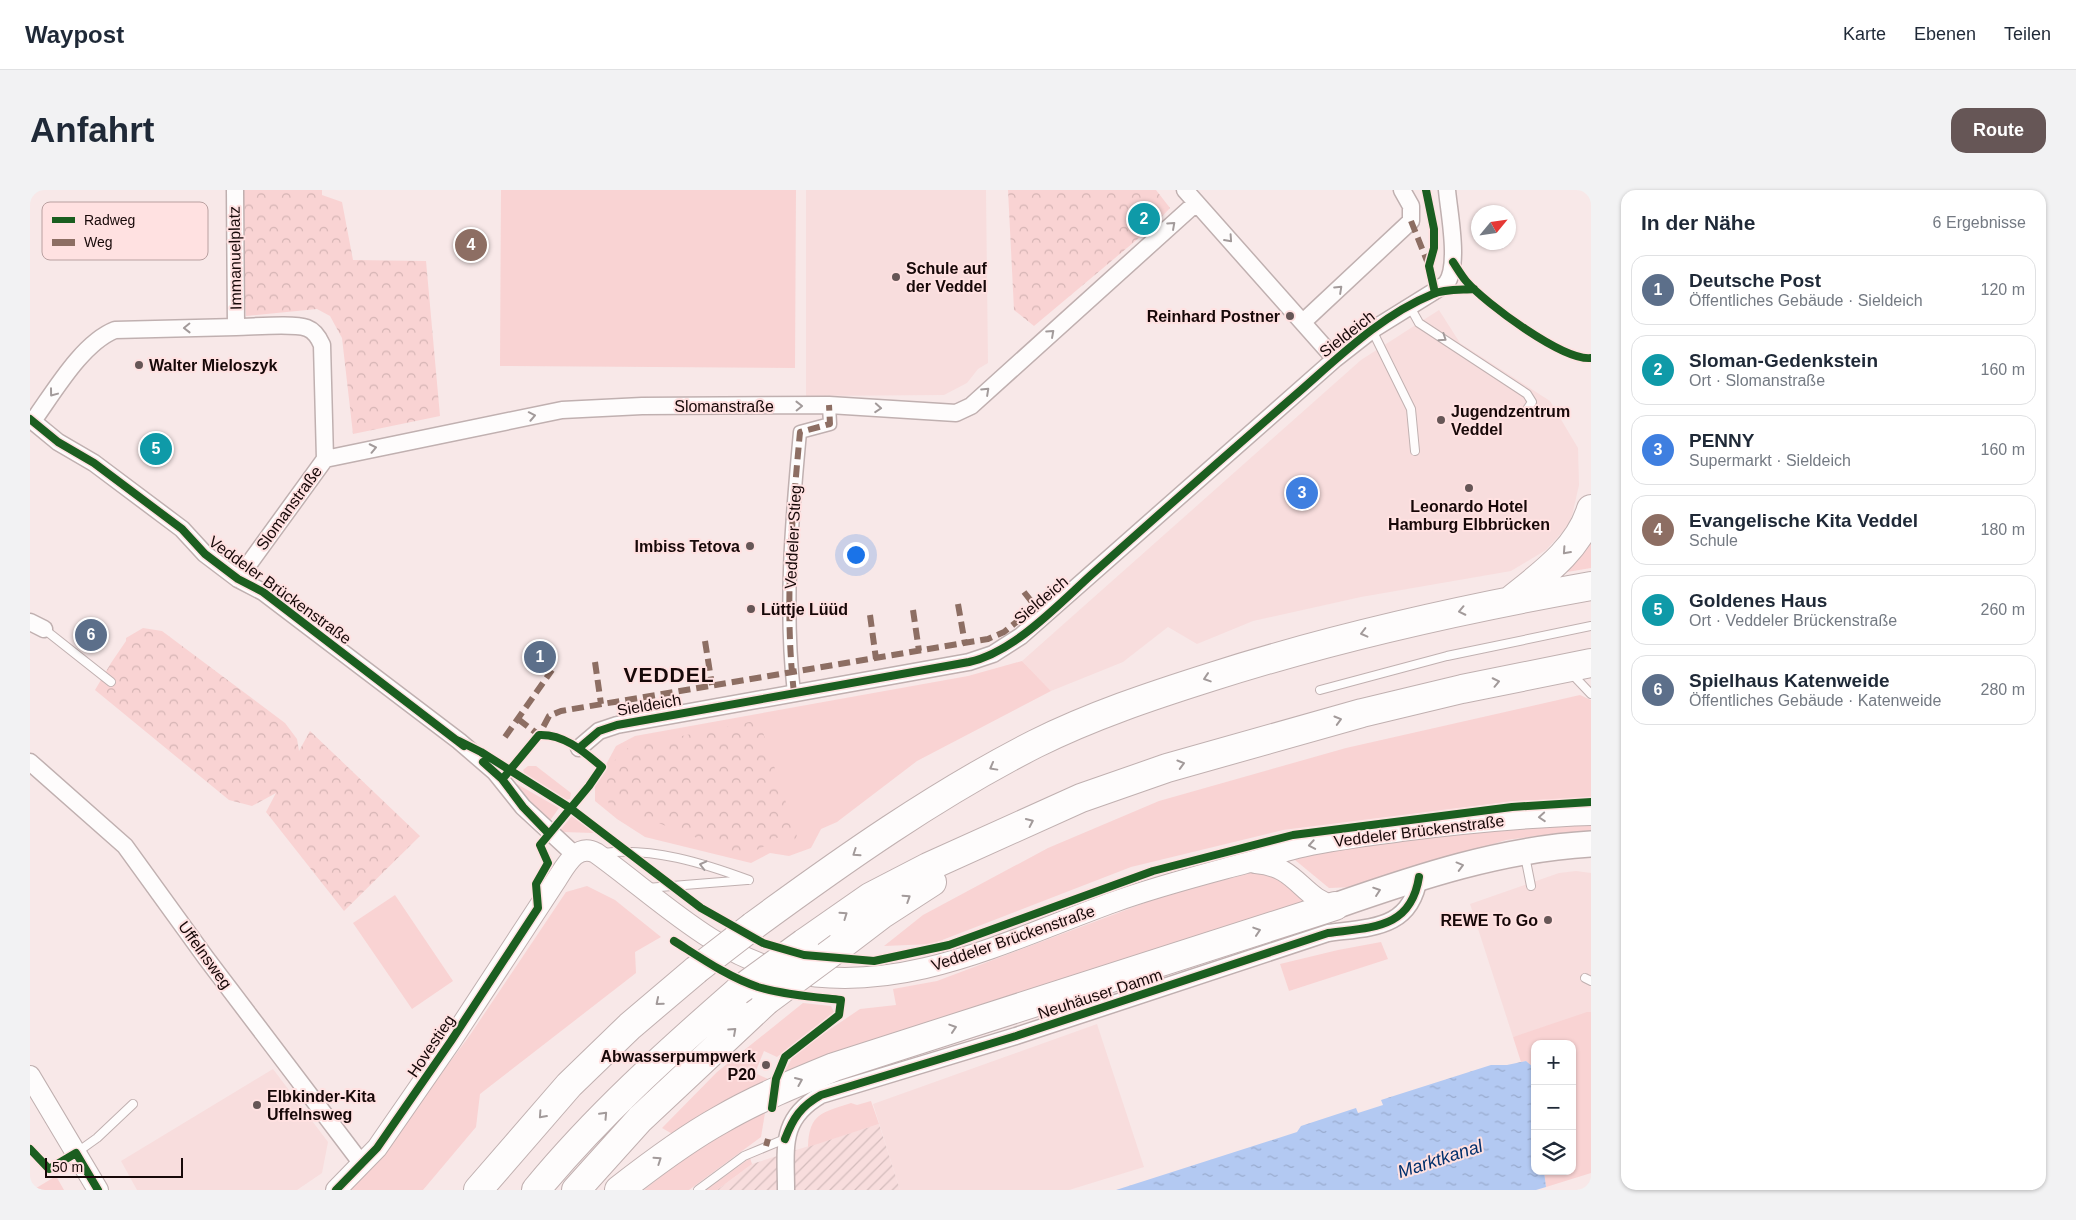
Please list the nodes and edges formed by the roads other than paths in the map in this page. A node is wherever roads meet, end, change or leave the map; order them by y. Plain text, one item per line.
1 (235, 190) edge
2 (1184, 190) edge
3 (1402, 190) edge
4 (1447, 190) edge
5 (1196, 203) junction
6 (1409, 306) junction
7 (1303, 322) junction
8 (236, 327) junction
9 (1372, 330) junction
10 (1335, 359) junction
11 (829, 405) junction
12 (1524, 414) dead end
13 (31, 420) edge
14 (1415, 451) dead end
15 (325, 459) junction
16 (1591, 509) edge
17 (238, 578) junction
18 (1591, 586) edge
19 (1510, 601) junction
20 (37, 626) edge
21 (1591, 626) edge
22 (1579, 665) edge
23 (112, 682) dead end
24 (1320, 690) dead end
25 (794, 693) junction
26 (1591, 694) edge
27 (579, 748) dead end
28 (30, 762) edge
29 (1591, 815) edge
30 (986, 842) junction
31 (1591, 844) edge
32 (1524, 851) junction
33 (596, 853) junction
34 (575, 855) junction
35 (1250, 862) junction
36 (1420, 877) junction
37 (1531, 886) dead end
38 (645, 888) junction
39 (1334, 906) junction
40 (30, 1076) edge
41 (133, 1104) dead end
42 (786, 1139) junction
43 (76, 1153) junction
44 (362, 1164) junction
45 (98, 1190) edge
46 (336, 1190) edge
47 (478, 1190) edge
48 (536, 1190) edge
49 (576, 1190) edge
50 (619, 1190) edge
51 (698, 1190) edge
52 (786, 1190) edge

1 - 8 street, Immanuelplatz
2 - 5 street
7 -> 3 street
4 - 6 street, Sieldeich
5 -> 7 street
11 -> 5 street, Slomanstraße
6 - 9 street, Sieldeich
6 -> 12 lane
7 - 10 street
8 -> 13 street
8 - 15 street, Immanuelplatz
9 - 10 street, Sieldeich
9 - 14 lane
10 - 25 street, Sieldeich
15 -> 11 street, Slomanstraße
11 - 25 street, Veddeler Stieg
13 - 17 street, Veddeler Brückenstraße
15 - 17 street, Slomanstraße
16 -> 19 highway
17 - 34 street, Veddeler Brückenstraße
18 - 19 highway
19 -> 47 highway, bridge
20 - 23 lane
21 - 24 lane
22 - 26 lane
30 -> 22 highway
25 - 27 street, Sieldeich
28 - 44 street, Uffelnsweg
29 -> 35 street, Veddeler Brückenstraße
48 -> 30 highway, bridge
49 -> 30 highway, bridge
31 - 32 main road, Veddeler Brückenstraße
36 -> 32 main road, Veddeler Brückenstraße
32 - 37 lane
33 - 34 street
33 - 38 street
38 -> 33 lane
34 - 44 street, Hovestieg
35 - 38 street, Veddeler Brückenstraße
35 - 39 street, Veddeler Brückenstraße
39 -> 36 main road, Veddeler Brückenstraße
36 - 42 street, Neuhäuser Damm
50 -> 39 highway
40 - 43 street
41 - 43 lane
42 - 51 lane
42 - 52 street
43 - 45 street
44 - 46 street, Hovestieg

